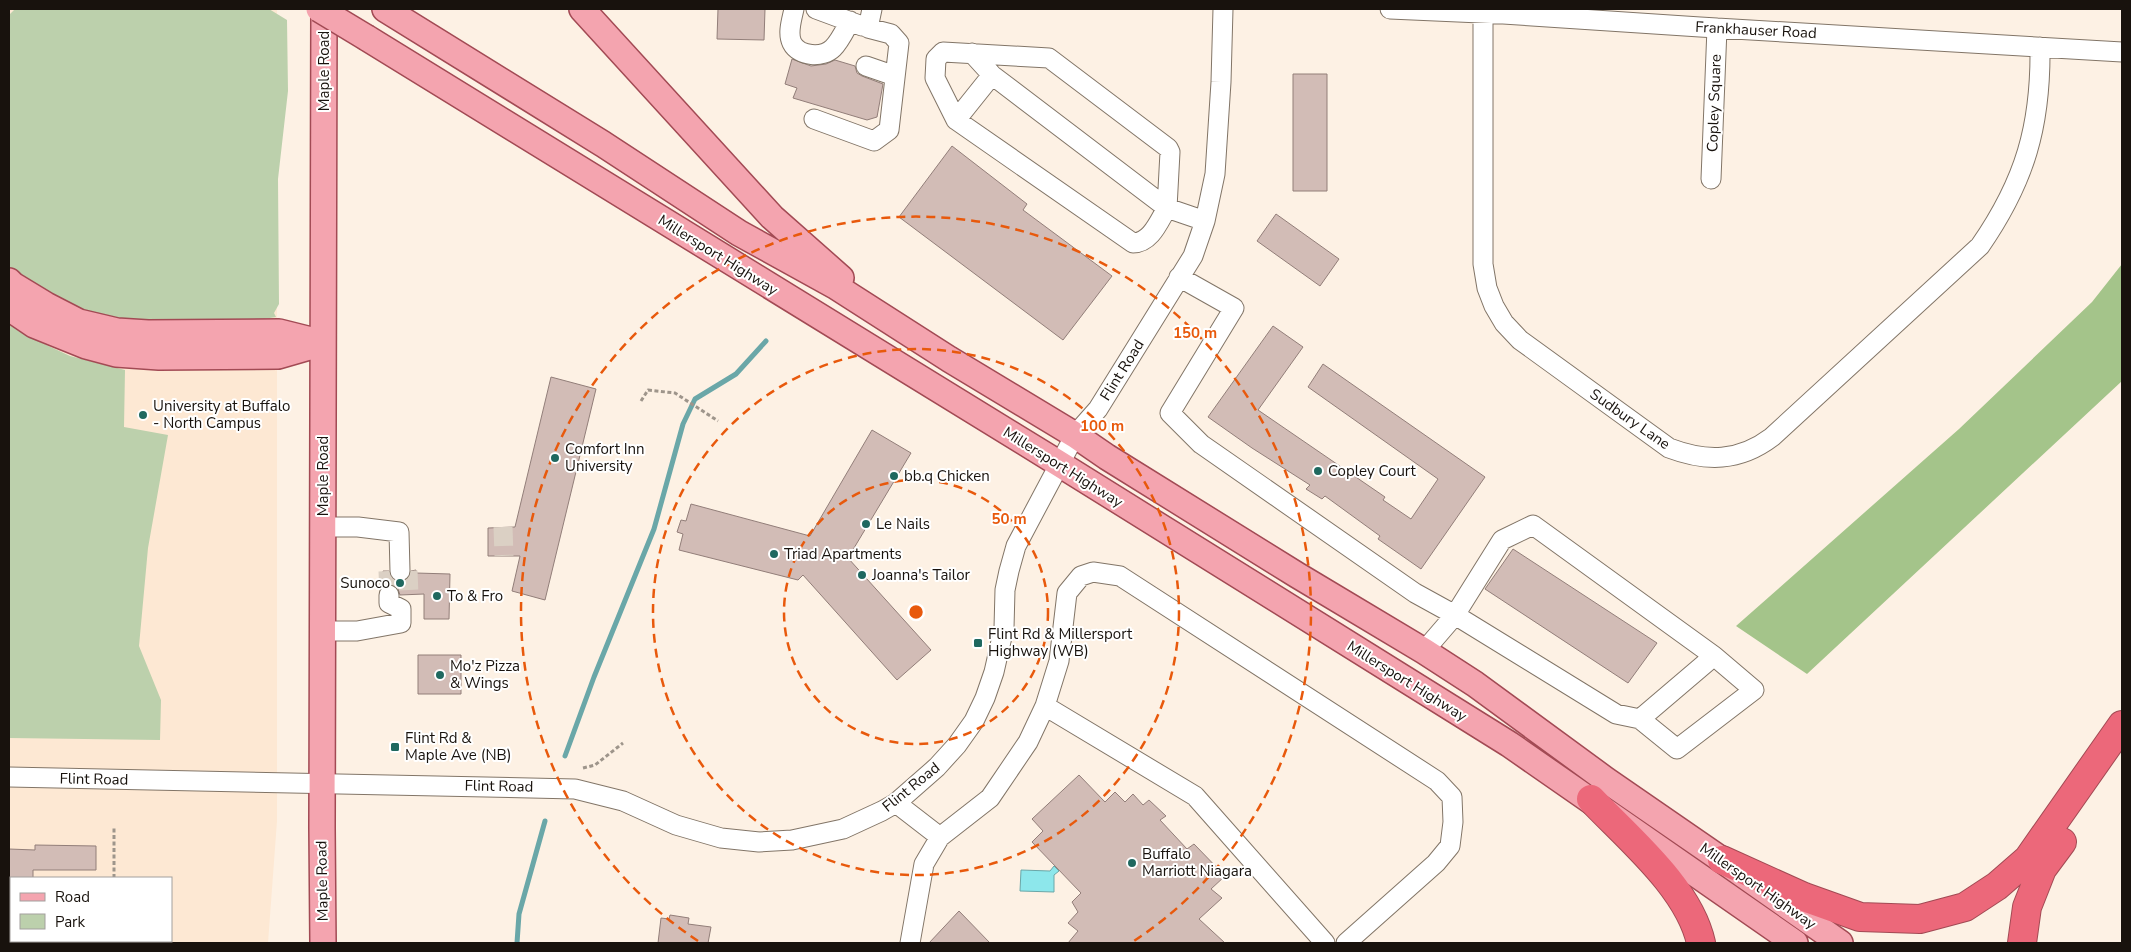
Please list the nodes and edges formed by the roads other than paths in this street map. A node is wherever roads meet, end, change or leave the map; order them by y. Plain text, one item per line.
1 (319, 9) edge
2 (324, 9) edge
3 (385, 9) edge
4 (582, 9) edge
5 (794, 9) edge
6 (816, 9) edge
7 (872, 9) edge
8 (1223, 9) edge
9 (1390, 9) edge
10 (1483, 13) junction
11 (859, 25) junction
12 (1716, 28) junction
13 (2040, 47) junction
14 (2122, 52) edge
15 (972, 53) junction
16 (866, 66) dead end
17 (992, 75) junction
18 (895, 76) junction
19 (814, 119) dead end
20 (956, 120) junction
21 (1711, 179) dead end
22 (1167, 208) junction
23 (1206, 221) junction
24 (1179, 277) junction
25 (9, 281) edge
26 (9, 308) edge
27 (883, 317) junction
28 (323, 343) junction
29 (1075, 434) junction
30 (1058, 464) junction
31 (322, 527) junction
32 (399, 567) tunnel mouth
33 (400, 598) tunnel mouth
34 (1455, 615) junction
35 (322, 631) junction
36 (1424, 650) junction
37 (1714, 656) junction
38 (1045, 706) junction
39 (1640, 719) junction
40 (2122, 725) edge
41 (2122, 757) edge
42 (9, 777) edge
43 (322, 783) junction
44 (1590, 799) junction
45 (896, 803) junction
46 (940, 837) junction
47 (1722, 860) junction
48 (323, 943) edge
49 (910, 943) edge
50 (1325, 943) edge
51 (1346, 943) edge
52 (1701, 943) edge
53 (1795, 943) edge
54 (1840, 943) edge
55 (2022, 943) edge

1 - 30 main road, Millersport Highway, bridge
2 - 28 main road, Maple Road
3 - 27 main road, Millersport Highway
4 - 27 main road
5 - 11 street
6 - 11 street
7 - 11 street
8 - 23 street, Flint Road
9 - 10 street, Frankhauser Road
10 - 12 street, Frankhauser Road
10 - 13 street, Sudbury Lane
11 - 18 street
12 - 13 street, Frankhauser Road
12 - 21 street, Copley Square
13 - 14 street, Frankhauser Road
15 - 17 street
15 - 20 street
15 - 22 street
16 - 18 street
17 - 20 street
17 - 22 street
18 - 19 street
20 - 22 street
22 - 23 street
23 - 24 street, Flint Road
24 - 29 street, Flint Road
24 - 34 street
25 - 28 main road
26 - 28 main road
27 - 29 main road, Millersport Highway
28 - 31 main road, Maple Road
29 - 30 street, Flint Road
29 - 36 main road, Millersport Highway
30 - 44 main road, Millersport Highway
30 - 45 street, Flint Road
31 - 32 street
31 - 35 main road, Maple Road
33 - 35 street
34 - 36 street
34 - 37 street
34 - 39 street
35 - 43 main road, Maple Road
36 - 47 main road, Millersport Highway
37 - 39 street
37 - 39 street
38 - 46 street
38 - 50 street
38 - 51 street
40 - 47 highway
41 - 55 highway
42 - 43 street, Flint Road
43 - 45 street, Flint Road
43 - 48 main road, Maple Road
44 - 52 highway
44 - 53 main road, Millersport Highway
45 - 46 street
46 - 49 street
47 - 54 main road, Millersport Highway

